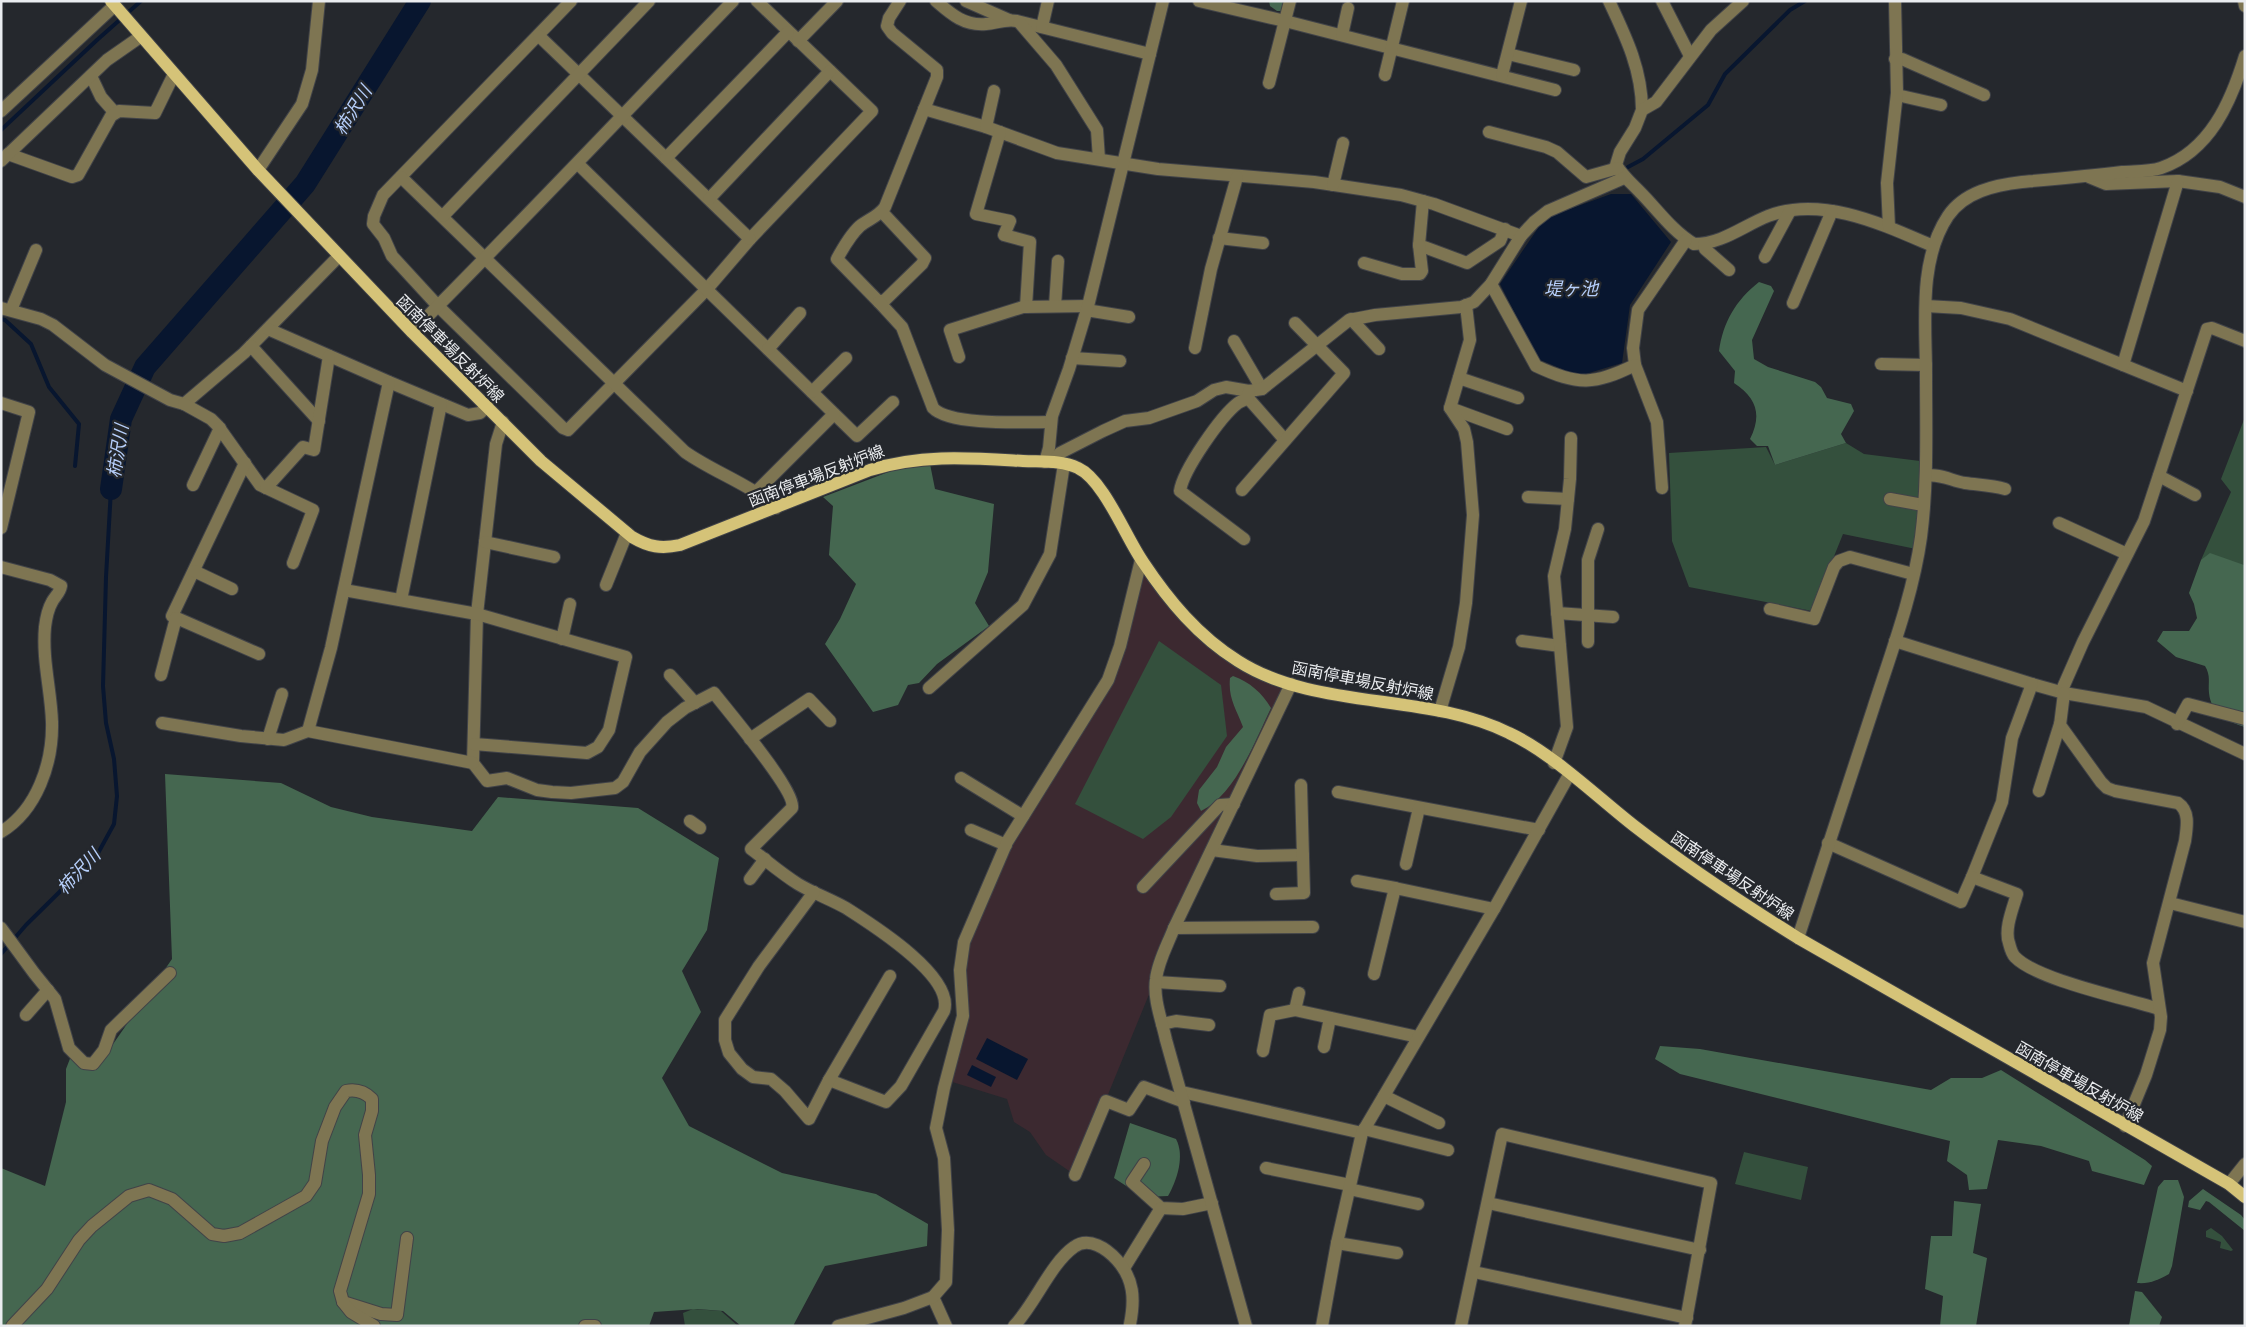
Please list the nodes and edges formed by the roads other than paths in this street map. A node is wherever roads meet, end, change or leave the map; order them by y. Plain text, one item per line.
1 (319, 1) edge
2 (571, 1) edge
3 (650, 1) edge
4 (733, 1) edge
5 (757, 1) edge
6 (837, 1) edge
7 (900, 1) edge
8 (936, 1) edge
9 (966, 1) edge
10 (1048, 1) edge
11 (1163, 1) edge
12 (1199, 1) edge
13 (1290, 1) edge
14 (1403, 1) edge
15 (1521, 1) edge
16 (1609, 1) edge
17 (1662, 1) edge
18 (1743, 1) edge
19 (1895, 1) edge
20 (2244, 1) edge
21 (2245, 6) edge
22 (115, 7) edge
23 (1348, 8) dead end
24 (1014, 21) junction
25 (1285, 21) junction
26 (1042, 27) junction
27 (788, 32) junction
28 (139, 35) junction
29 (1342, 35) junction
30 (539, 36) junction
31 (798, 41) junction
32 (1392, 48) junction
33 (1150, 54) junction
34 (1508, 54) junction
35 (1690, 56) junction
36 (2245, 56) edge
37 (1895, 59) junction
38 (1574, 70) dead end
39 (830, 72) junction
40 (174, 74) junction
41 (580, 75) junction
42 (1385, 75) dead end
43 (1502, 75) junction
44 (91, 76) junction
45 (1269, 83) dead end
46 (1555, 90) dead end
47 (994, 91) dead end
48 (1896, 95) junction
49 (1984, 95) dead end
50 (1941, 105) dead end
51 (924, 109) junction
52 (1642, 110) junction
53 (1, 111) edge
54 (115, 113) junction
55 (622, 115) junction
56 (986, 127) junction
57 (1000, 132) junction
58 (1489, 132) dead end
59 (1344, 143) dead end
60 (5, 157) edge
61 (666, 158) junction
62 (1099, 159) junction
63 (578, 164) junction
64 (1123, 165) junction
65 (1621, 173) junction
66 (262, 174) junction
67 (2086, 176) junction
68 (401, 177) junction
69 (1237, 177) junction
70 (2178, 181) junction
71 (1333, 184) junction
72 (2245, 197) edge
73 (709, 199) junction
74 (1422, 201) junction
75 (1790, 211) junction
76 (1832, 211) junction
77 (882, 212) junction
78 (443, 216) junction
79 (1889, 227) junction
80 (1504, 230) junction
81 (1521, 236) junction
82 (750, 238) junction
83 (1219, 238) junction
84 (1686, 240) junction
85 (1263, 243) dead end
86 (1704, 244) junction
87 (1419, 245) junction
88 (1933, 246) junction
89 (36, 250) dead end
90 (339, 256) junction
91 (484, 257) junction
92 (1765, 257) dead end
93 (1058, 261) dead end
94 (1364, 262) dead end
95 (1729, 270) dead end
96 (1491, 284) junction
97 (707, 288) junction
98 (879, 302) junction
99 (1793, 302) dead end
100 (1466, 305) junction
101 (438, 306) junction
102 (1055, 306) junction
103 (1926, 306) junction
104 (1026, 307) junction
105 (1087, 308) junction
106 (6, 309) edge
107 (800, 313) dead end
108 (1128, 317) dead end
109 (1351, 320) junction
110 (1295, 323) dead end
111 (268, 329) junction
112 (412, 332) junction
113 (1234, 341) dead end
114 (2245, 341) edge
115 (251, 346) junction
116 (1316, 347) junction
117 (1195, 348) dead end
118 (768, 349) junction
119 (1379, 350) dead end
120 (329, 356) junction
121 (959, 357) dead end
122 (846, 358) dead end
123 (1072, 358) junction
124 (1120, 361) dead end
125 (1881, 364) dead end
126 (1635, 365) junction
127 (2123, 365) junction
128 (1926, 366) junction
129 (1459, 378) junction
130 (389, 382) junction
131 (614, 383) junction
132 (1262, 389) junction
133 (2187, 391) junction
134 (812, 392) junction
135 (1248, 394) junction
136 (1518, 398) dead end
137 (893, 402) dead end
138 (1, 403) edge
139 (184, 404) junction
140 (441, 404) junction
141 (487, 406) junction
142 (1450, 408) junction
143 (834, 414) junction
144 (319, 421) junction
145 (503, 422) junction
146 (1051, 422) junction
147 (220, 428) junction
148 (1507, 429) dead end
149 (1571, 438) dead end
150 (1285, 440) junction
151 (245, 463) junction
152 (1054, 463) junction
153 (1926, 476) junction
154 (2159, 476) junction
155 (193, 485) dead end
156 (266, 488) junction
157 (1662, 488) dead end
158 (2005, 489) dead end
159 (1242, 490) dead end
160 (756, 492) junction
161 (2195, 495) dead end
162 (1528, 497) dead end
163 (1568, 498) junction
164 (1890, 499) dead end
165 (1923, 505) junction
166 (776, 508) junction
167 (2059, 524) dead end
168 (1, 528) edge
169 (1598, 529) dead end
170 (627, 534) junction
171 (1244, 539) dead end
172 (485, 542) junction
173 (2127, 554) junction
174 (554, 556) dead end
175 (1141, 560) junction
176 (292, 563) dead end
177 (1, 567) edge
178 (194, 570) junction
179 (1913, 574) junction
180 (606, 584) dead end
181 (232, 589) dead end
182 (344, 590) junction
183 (401, 600) junction
184 (570, 604) dead end
185 (1770, 609) dead end
186 (1557, 613) junction
187 (477, 614) junction
188 (1587, 616) junction
189 (1613, 616) dead end
190 (176, 618) junction
191 (562, 639) junction
192 (1522, 641) dead end
193 (1588, 642) dead end
194 (1895, 642) junction
195 (1560, 646) junction
196 (260, 654) dead end
197 (161, 675) dead end
198 (670, 675) dead end
199 (1291, 684) junction
200 (2032, 684) junction
201 (929, 688) dead end
202 (2062, 692) junction
203 (282, 694) dead end
204 (695, 703) junction
205 (1440, 711) junction
206 (2245, 719) edge
207 (830, 721) dead end
208 (162, 723) dead end
209 (2060, 724) junction
210 (2177, 724) junction
211 (308, 731) junction
212 (268, 739) junction
213 (750, 739) junction
214 (474, 744) junction
215 (2245, 754) edge
216 (473, 763) junction
217 (1554, 763) junction
218 (1569, 775) junction
219 (961, 778) dead end
220 (1301, 785) dead end
221 (2039, 791) dead end
222 (1338, 792) dead end
223 (1234, 804) junction
224 (1419, 808) junction
225 (1023, 816) junction
226 (971, 830) dead end
227 (1539, 830) junction
228 (1, 832) edge
229 (1828, 843) junction
230 (1006, 845) junction
231 (1212, 850) junction
232 (1304, 855) junction
233 (765, 859) junction
234 (1406, 864) dead end
235 (1972, 876) junction
236 (750, 879) dead end
237 (1357, 880) dead end
238 (1143, 887) dead end
239 (1395, 888) junction
240 (814, 892) junction
241 (1276, 894) dead end
242 (2170, 903) junction
243 (1494, 909) junction
244 (2245, 922) edge
245 (1174, 928) junction
246 (2, 929) edge
247 (1304, 931) dead end
248 (1798, 938) junction
249 (170, 973) dead end
250 (1374, 974) dead end
251 (890, 976) dead end
252 (1156, 982) junction
253 (1220, 986) dead end
254 (48, 990) junction
255 (1299, 993) dead end
256 (2159, 1009) junction
257 (1296, 1010) junction
258 (944, 1011) junction
259 (26, 1015) dead end
260 (963, 1016) junction
261 (1330, 1018) junction
262 (1162, 1024) junction
263 (1209, 1025) dead end
264 (1418, 1037) junction
265 (1324, 1048) dead end
266 (1263, 1051) dead end
267 (829, 1080) junction
268 (1384, 1096) junction
269 (1183, 1097) junction
270 (1439, 1123) dead end
271 (2125, 1126) junction
272 (1363, 1131) junction
273 (1448, 1150) dead end
274 (1144, 1164) dead end
275 (2245, 1164) edge
276 (1266, 1168) dead end
277 (1075, 1175) dead end
278 (2230, 1184) junction
279 (1350, 1187) junction
280 (2245, 1197) edge
281 (1212, 1203) junction
282 (1488, 1203) junction
283 (1418, 1204) dead end
284 (1161, 1208) junction
285 (407, 1238) dead end
286 (1337, 1243) junction
287 (1700, 1250) junction
288 (1397, 1253) dead end
289 (1124, 1268) junction
290 (1474, 1272) junction
291 (933, 1297) junction
292 (343, 1302) junction
293 (1686, 1322) edge
294 (1242, 1324) edge
295 (1129, 1325) edge
296 (12, 1326) edge
297 (374, 1326) edge
298 (584, 1326) edge
299 (595, 1326) edge
300 (838, 1326) edge
301 (946, 1326) edge
302 (1014, 1326) edge
303 (1322, 1326) edge
304 (1461, 1326) edge

1 - 66 street
2 - 30 street
3 - 41 street
4 - 55 street
5 - 27 street
6 - 31 street
7 - 51 street
8 - 24 street
9 - 24 street
10 - 26 street
11 - 33 street
12 - 25 street
13 - 25 street
14 - 32 street
15 - 34 street
16 - 52 street
17 - 35 street
18 - 35 street
19 - 37 street
20 - 21 street
22 - 28 main road, 函南停車場反射炉線
22 - 53 street
23 - 29 street
24 - 26 street
24 - 62 street
25 - 29 street
25 - 45 street
26 - 33 street
27 - 31 street
27 - 61 street
28 - 40 main road, 函南停車場反射炉線
28 - 44 street
29 - 32 street
30 - 41 street
30 - 68 street
31 - 39 street
32 - 42 street
32 - 43 street
33 - 64 street
34 - 38 street
34 - 43 street
35 - 52 street
36 - 67 street
37 - 48 street
37 - 49 street
39 - 73 street
39 - 82 street
40 - 54 street
40 - 66 main road, 函南停車場反射炉線
41 - 55 street
41 - 78 street
43 - 46 street
44 - 54 street
44 - 60 street
47 - 56 street
48 - 50 street
48 - 79 street
51 - 56 street
51 - 77 street
52 - 65 street
54 - 60 street
55 - 61 street
55 - 63 street
56 - 57 street
57 - 62 street
57 - 104 street
58 - 65 street
59 - 71 street
61 - 73 street
62 - 64 street
63 - 91 street
63 - 97 street
64 - 69 street
64 - 105 street
65 - 81 street
65 - 84 street
66 - 90 main road, 函南停車場反射炉線
67 - 70 street
67 - 88 street
68 - 78 street
68 - 101 street
69 - 71 street
69 - 83 street
70 - 72 street
70 - 127 street
71 - 74 street
73 - 82 street
74 - 80 street
74 - 87 street
75 - 76 street
75 - 86 street
75 - 92 street
76 - 79 street
76 - 99 street
77 - 98 street
77 - 98 street
78 - 91 street
79 - 88 street
80 - 81 street
80 - 87 street
81 - 96 street
82 - 97 street
83 - 85 street
83 - 117 street
84 - 86 street
84 - 126 street
86 - 95 street
87 - 94 street
88 - 103 street
89 - 106 street
90 - 111 street
90 - 112 main road, 函南停車場反射炉線
91 - 101 street
91 - 131 street
93 - 102 street
96 - 100 street
96 - 126 street
97 - 118 street
97 - 131 street
98 - 146 street
100 - 109 street
100 - 129 street
101 - 112 street
101 - 131 street
102 - 104 street
102 - 105 street
103 - 127 street
103 - 128 street
104 - 121 street
105 - 108 street
105 - 123 street
106 - 139 street
107 - 118 street
109 - 116 street
109 - 119 street
110 - 116 street
111 - 115 street
111 - 120 street
112 - 141 main road, 函南停車場反射炉線
113 - 132 street
114 - 133 street
115 - 139 street
115 - 144 street
116 - 132 street
116 - 150 street
118 - 134 street
120 - 130 street
120 - 144 street
122 - 134 street
123 - 124 street
123 - 146 street
125 - 128 street
126 - 157 street
127 - 133 street
128 - 153 street
129 - 136 street
129 - 142 street
130 - 140 street
130 - 182 street
131 - 160 street
132 - 135 street
133 - 154 street
134 - 143 street
135 - 150 street
135 - 152 street
135 - 171 street
137 - 143 street
138 - 168 street
139 - 147 street
140 - 141 street
140 - 183 street
141 - 145 main road, 函南停車場反射炉線
142 - 148 street
142 - 205 street
143 - 160 street
144 - 156 street
145 - 170 main road, 函南停車場反射炉線
145 - 172 street
146 - 152 street
147 - 151 street
147 - 155 street
149 - 163 street
150 - 159 street
151 - 156 street
151 - 178 street
152 - 166 main road, 函南停車場反射炉線
152 - 175 main road, 函南停車場反射炉線
152 - 201 street
153 - 158 street
153 - 165 street
154 - 161 street
154 - 173 street
156 - 176 street
160 - 166 street
162 - 163 street
163 - 186 street
164 - 165 street
165 - 179 street
166 - 170 main road, 函南停車場反射炉線
167 - 173 street
169 - 188 street
170 - 180 street
172 - 174 street
172 - 187 street
173 - 202 street
175 - 199 main road, 函南停車場反射炉線
175 - 225 street
177 - 228 street
178 - 181 street
178 - 190 street
179 - 185 street
179 - 194 street
182 - 183 street
182 - 211 street
183 - 187 street
184 - 191 street
186 - 188 street
186 - 195 street
187 - 191 street
187 - 214 street
188 - 189 street
188 - 193 street
190 - 196 street
190 - 197 street
191 - 214 street
192 - 195 street
194 - 200 street
194 - 229 street
195 - 217 street
198 - 204 street
199 - 205 main road, 函南停車場反射炉線
199 - 223 street
200 - 202 street
200 - 235 street
202 - 209 street
202 - 210 street
203 - 212 street
204 - 213 street
204 - 216 street
205 - 217 main road, 函南停車場反射炉線
206 - 210 street
207 - 213 street
208 - 212 street
209 - 221 street
209 - 242 street
210 - 215 street
211 - 212 street
211 - 216 street
213 - 233 street
214 - 216 street
217 - 218 main road, 函南停車場反射炉線
218 - 227 street
218 - 248 main road, 函南停車場反射炉線
219 - 225 street
220 - 232 street
222 - 224 street
223 - 231 street
223 - 238 street
224 - 227 street
224 - 234 street
225 - 230 street
226 - 230 street
227 - 243 street
229 - 235 street
229 - 248 street
230 - 260 street
231 - 232 street
231 - 245 street
232 - 241 street
233 - 236 street
233 - 240 street
235 - 256 street
237 - 239 street
239 - 243 street
239 - 250 street
240 - 258 street
240 - 267 street
242 - 244 street
242 - 256 street
243 - 264 street
245 - 247 street
245 - 252 street
246 - 254 street
248 - 271 main road, 函南停車場反射炉線
249 - 254 street
251 - 267 street
252 - 253 street
252 - 262 street
254 - 259 street
255 - 257 street
256 - 271 street
257 - 261 street
257 - 266 street
258 - 260 street
258 - 267 street
260 - 291 street
261 - 264 street
261 - 265 street
262 - 263 street
262 - 269 street
264 - 268 street
268 - 270 street
268 - 272 street
269 - 272 street
269 - 277 street
269 - 281 street
271 - 278 main road, 函南停車場反射炉線
272 - 273 street
272 - 279 street
274 - 284 street
275 - 278 street
276 - 279 street
278 - 280 main road, 函南停車場反射炉線
279 - 283 street
279 - 286 street
281 - 284 street
281 - 294 street
282 - 287 street
282 - 287 street
282 - 290 street
284 - 289 street
285 - 292 street
286 - 288 street
286 - 303 street
287 - 293 street
289 - 295 street
289 - 302 street
290 - 293 street
290 - 304 street
291 - 300 street
291 - 301 street
292 - 296 street
292 - 297 street
298 - 299 street

